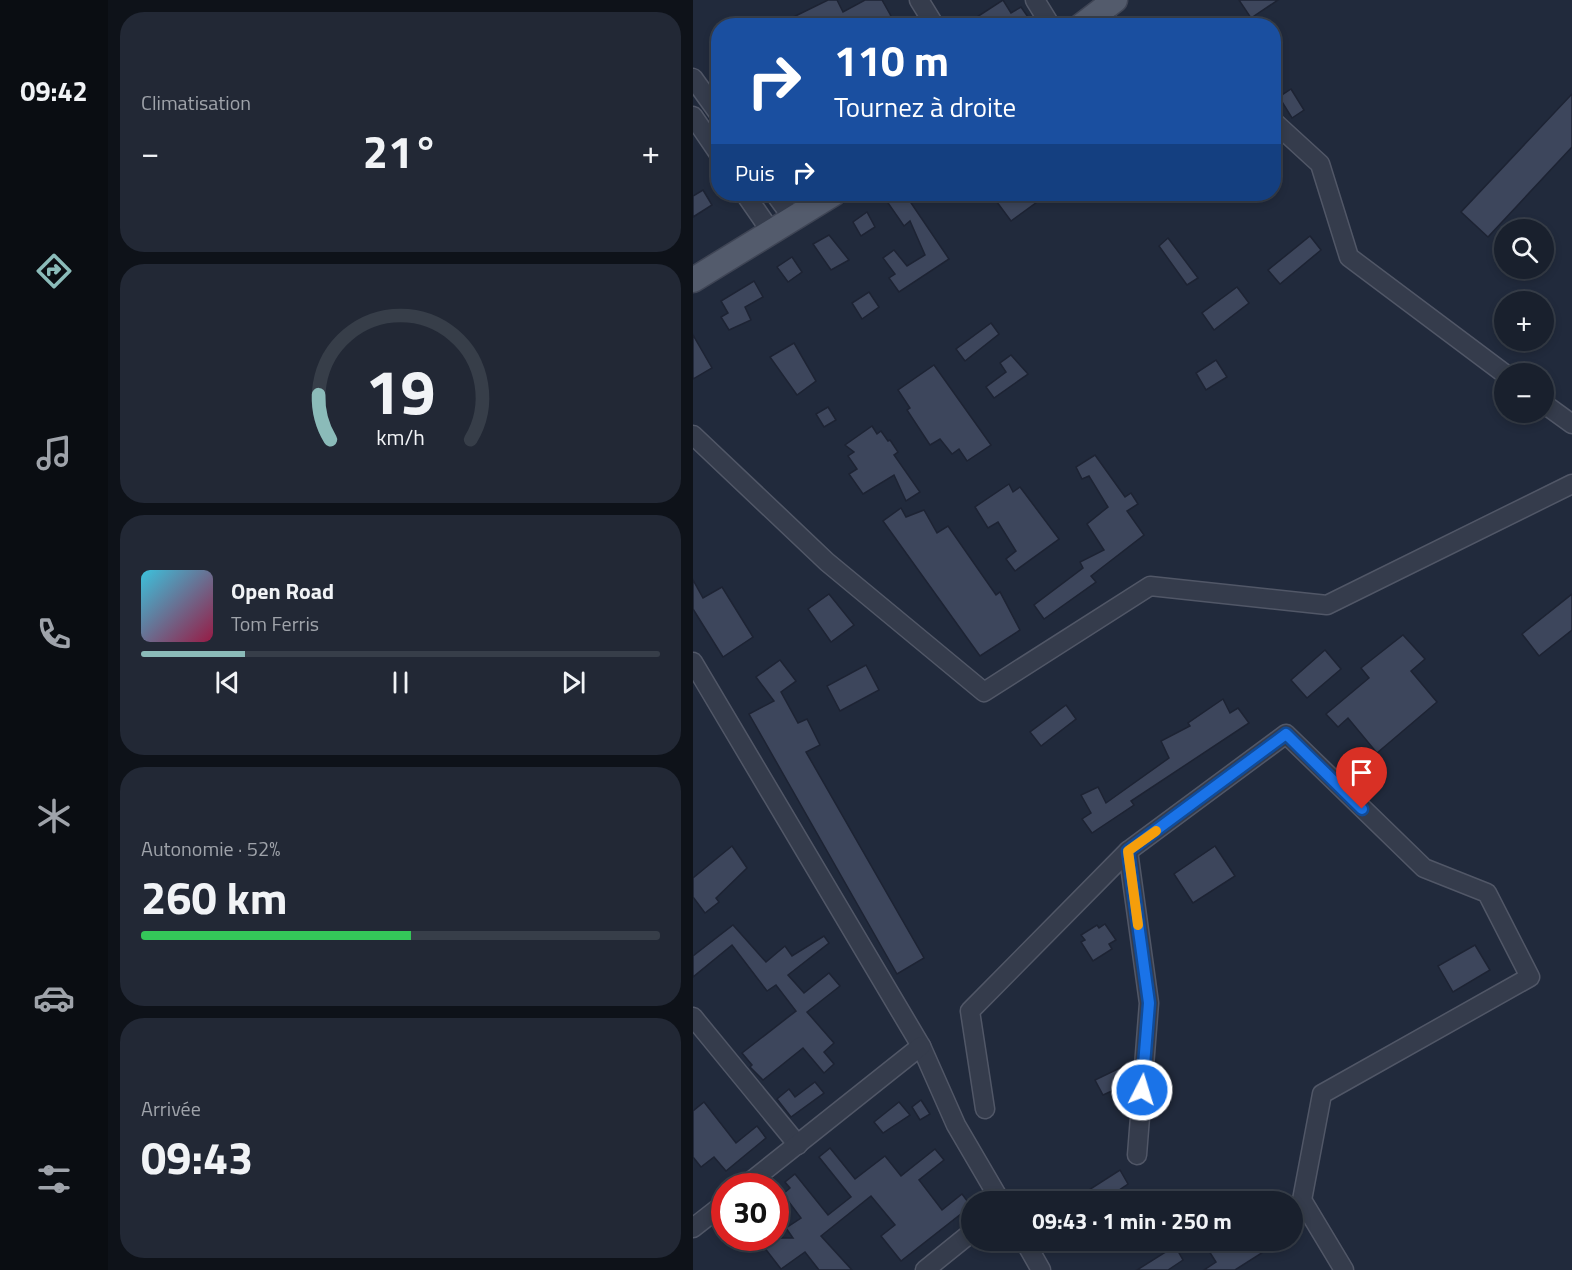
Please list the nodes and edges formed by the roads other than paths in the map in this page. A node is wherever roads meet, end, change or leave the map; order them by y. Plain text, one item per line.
1 (919, 0) edge
2 (1035, 0) edge
3 (930, 18) edge
4 (1046, 18) edge
5 (693, 78) edge
6 (711, 103) edge
7 (693, 116) edge
8 (1281, 127) edge
9 (711, 142) edge
10 (750, 201) edge
11 (780, 201) edge
12 (822, 201) edge
13 (794, 220) junction
14 (771, 232) junction
15 (693, 280) edge
16 (1494, 366) edge
17 (1554, 411) edge
18 (1572, 424) edge
19 (693, 435) edge
20 (1572, 484) edge
21 (693, 662) edge
22 (1128, 851) junction
23 (693, 1017) edge
24 (921, 1046) junction
25 (985, 1109) dead end
26 (798, 1145) junction
27 (1137, 1155) dead end
28 (762, 1173) edge
29 (995, 1191) edge
30 (711, 1214) edge
31 (693, 1228) edge
32 (961, 1241) edge
33 (1030, 1251) edge
34 (925, 1270) edge
35 (1041, 1270) edge
36 (1344, 1270) edge

1 - 3 street
2 - 4 street
5 - 6 street
7 - 9 street
8 - 16 street
10 - 14 street
11 - 13 street
12 - 13 main road
13 - 14 main road
14 - 15 main road
17 - 18 street
19 - 20 street
21 - 24 street
22 - 25 street
22 - 27 street
22 - 36 street
23 - 26 street
24 - 26 street
24 - 29 street
26 - 28 street
30 - 31 street
32 - 34 street
33 - 35 street

